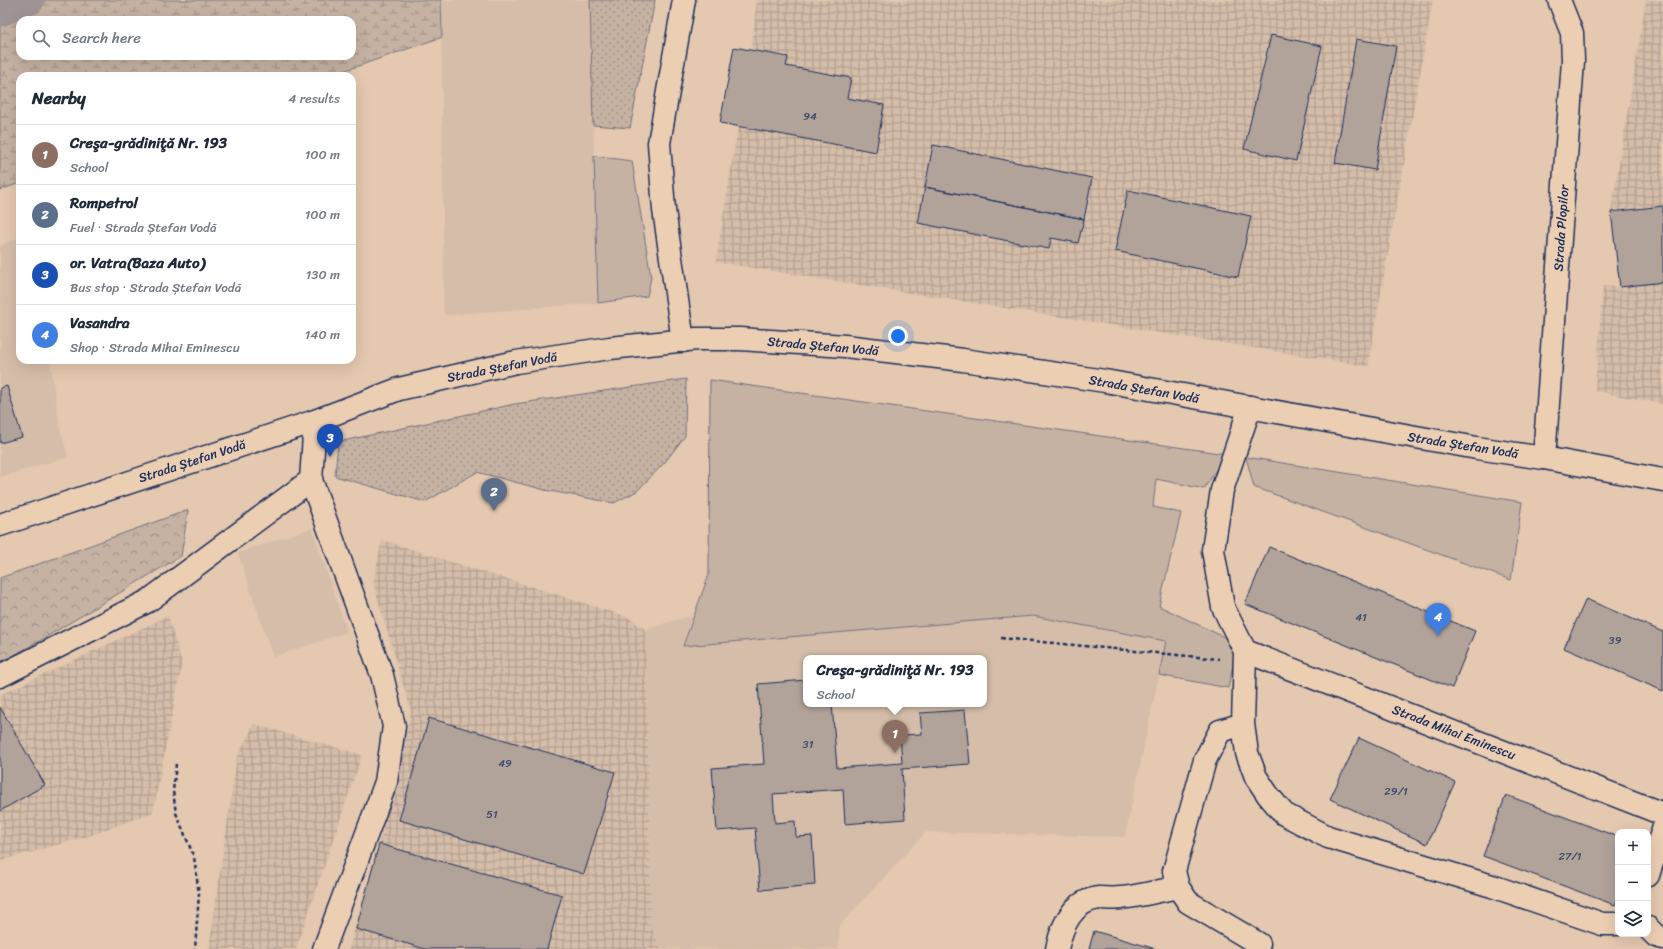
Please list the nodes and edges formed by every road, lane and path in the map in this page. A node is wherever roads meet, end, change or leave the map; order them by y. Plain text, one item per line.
1 (684, 0) edge
2 (1559, 0) edge
3 (683, 341) junction
4 (1250, 407) junction
5 (315, 421) junction
6 (1544, 458) junction
7 (311, 480) junction
8 (1663, 480) edge
9 (0, 525) edge
10 (1002, 638) dead end
11 (1245, 656) junction
12 (0, 676) edge
13 (1243, 724) junction
14 (176, 764) dead end
15 (1663, 814) edge
16 (1663, 829) edge
17 (1651, 866) edge
18 (1178, 888) junction
19 (1615, 924) edge
20 (1651, 931) edge
21 (1663, 938) edge
22 (1259, 944) dead end
23 (195, 949) edge
24 (324, 949) edge
25 (1057, 949) edge

1 - 3 main road
2 - 6 main road, Strada Plopilor
3 - 4 main road, Strada Ștefan Vodă
3 - 5 main road, Strada Ștefan Vodă
4 - 6 main road, Strada Ștefan Vodă
4 - 11 main road
5 - 7 main road
5 - 9 main road, Strada Ștefan Vodă
6 - 8 main road, Strada Ștefan Vodă
7 - 12 main road
7 - 24 main road
10 - 11 path
11 - 13 main road
11 - 15 main road, Strada Mihai Eminescu
13 - 18 main road
13 - 19 main road
14 - 23 path
16 - 17 main road
18 - 22 main road
18 - 25 main road
20 - 21 main road

